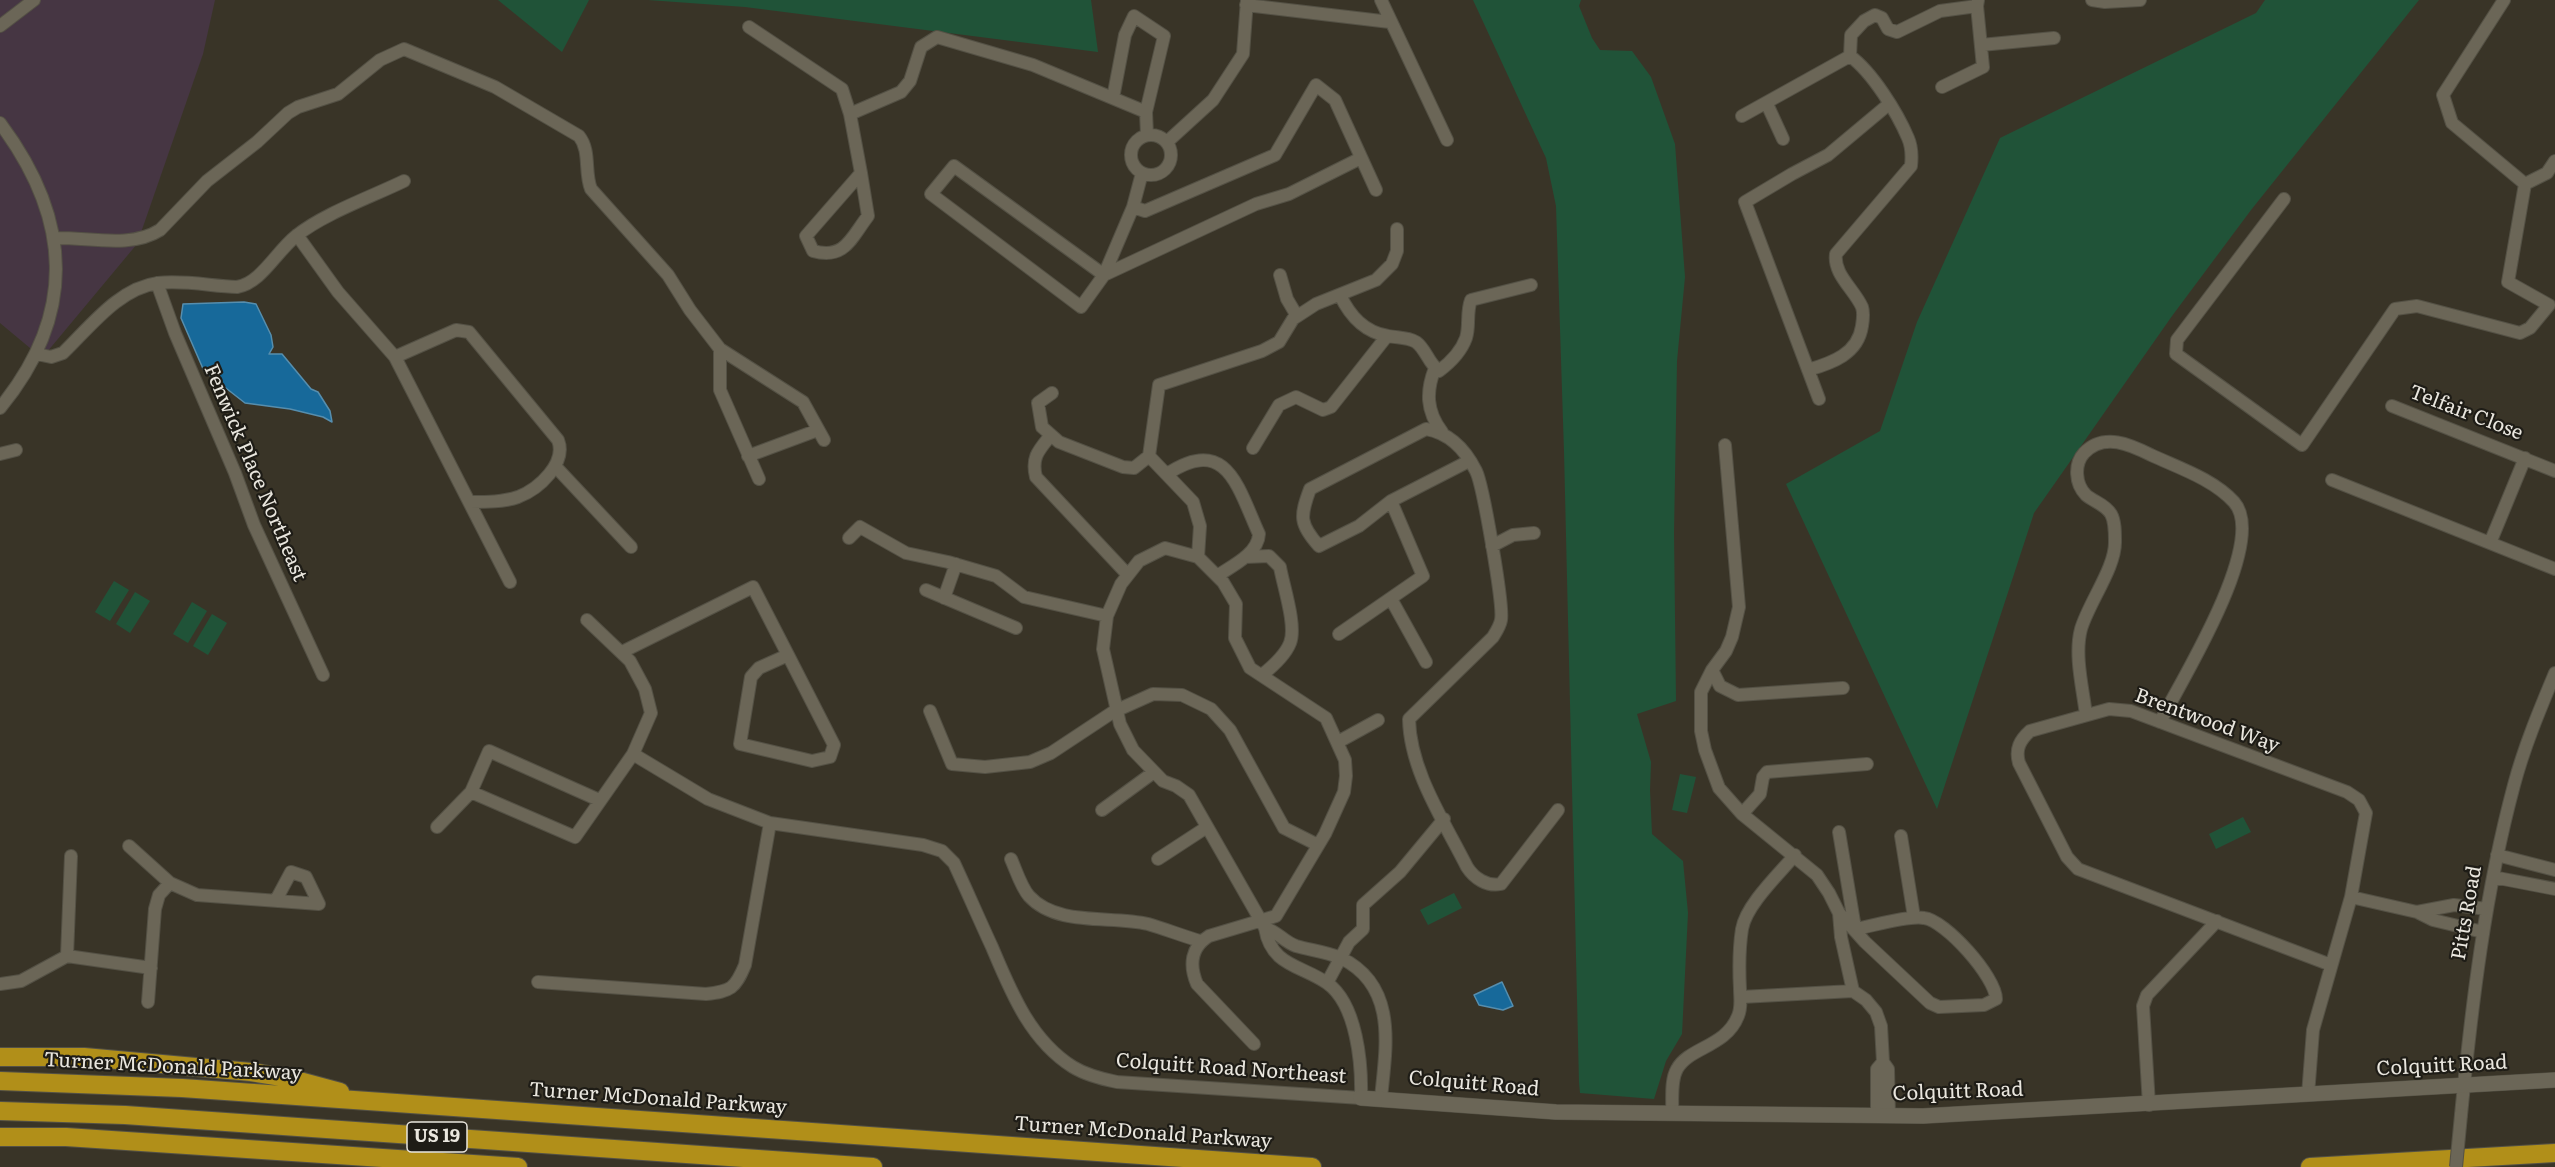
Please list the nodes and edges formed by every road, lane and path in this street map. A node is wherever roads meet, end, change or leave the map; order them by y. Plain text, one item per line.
1 (34, 0) edge
2 (1382, 0) edge
3 (2092, 0) edge
4 (2140, 0) edge
5 (2504, 0) edge
6 (1246, 2) edge
7 (1977, 3) edge
8 (1274, 4) edge
9 (1390, 22) junction
10 (0, 26) edge
11 (749, 27) dead end
12 (2054, 38) dead end
13 (1981, 45) junction
14 (1850, 56) junction
15 (1942, 87) dead end
16 (1113, 98) junction
17 (1767, 104) junction
18 (1889, 104) junction
19 (1146, 112) junction
20 (850, 114) junction
21 (1742, 116) dead end
22 (0, 123) edge
23 (1147, 135) junction
24 (1783, 139) dead end
25 (1448, 140) dead end
26 (1167, 142) junction
27 (1361, 158) junction
28 (2555, 161) edge
29 (861, 173) junction
30 (1142, 173) junction
31 (2551, 175) edge
32 (404, 181) dead end
33 (2525, 184) junction
34 (1376, 190) dead end
35 (2284, 199) dead end
36 (1133, 207) junction
37 (1397, 229) dead end
38 (297, 235) junction
39 (54, 238) junction
40 (1280, 275) dead end
41 (1104, 276) junction
42 (157, 284) junction
43 (1531, 285) dead end
44 (1340, 296) junction
45 (2552, 306) edge
46 (1297, 316) junction
47 (1387, 336) junction
48 (720, 349) junction
49 (37, 354) junction
50 (395, 357) junction
51 (1435, 368) junction
52 (1808, 370) junction
53 (1052, 393) dead end
54 (1820, 399) dead end
55 (2392, 406) dead end
56 (0, 408) edge
57 (1442, 432) junction
58 (1051, 435) junction
59 (1725, 445) dead end
60 (1253, 448) dead end
61 (16, 450) dead end
62 (0, 454) edge
63 (748, 456) junction
64 (1149, 456) junction
65 (2525, 458) junction
66 (1469, 461) junction
67 (555, 466) junction
68 (2555, 471) edge
69 (1167, 474) junction
70 (759, 479) dead end
71 (2332, 480) dead end
72 (1391, 501) junction
73 (470, 502) junction
74 (1534, 532) dead end
75 (849, 538) dead end
76 (2490, 543) junction
77 (1492, 546) junction
78 (631, 547) dead end
79 (1198, 557) junction
80 (1245, 557) junction
81 (956, 564) junction
82 (2555, 569) edge
83 (1128, 575) junction
84 (1217, 576) junction
85 (510, 582) dead end
86 (926, 590) dead end
87 (945, 598) junction
88 (1390, 599) junction
89 (1107, 616) junction
90 (587, 620) dead end
91 (1016, 628) dead end
92 (1339, 634) dead end
93 (622, 652) junction
94 (788, 655) junction
95 (1426, 662) dead end
96 (1712, 670) junction
97 (2555, 673) edge
98 (323, 675) dead end
99 (1262, 675) junction
100 (1842, 688) dead end
101 (2552, 688) edge
102 (1117, 710) junction
103 (930, 711) dead end
104 (2086, 715) junction
105 (1378, 720) dead end
106 (2160, 722) junction
107 (1338, 742) junction
108 (633, 754) junction
109 (1867, 764) dead end
110 (1154, 772) junction
111 (471, 792) junction
112 (599, 800) junction
113 (1102, 810) dead end
114 (1558, 810) dead end
115 (1742, 814) junction
116 (1443, 819) junction
117 (770, 823) junction
118 (437, 827) dead end
119 (1207, 827) junction
120 (1839, 832) dead end
121 (1900, 836) dead end
122 (1318, 845) junction
123 (129, 846) dead end
124 (1795, 855) junction
125 (2498, 855) junction
126 (71, 856) dead end
127 (1011, 859) dead end
128 (1158, 859) dead end
129 (2555, 870) edge
130 (2493, 877) junction
131 (170, 883) junction
132 (2555, 889) edge
133 (2351, 897) junction
134 (276, 900) dead end
135 (2487, 909) junction
136 (2418, 912) junction
137 (1839, 913) junction
138 (1914, 917) junction
139 (2217, 921) junction
140 (1262, 925) junction
141 (1855, 929) junction
142 (2483, 932) junction
143 (1200, 941) junction
144 (67, 956) junction
145 (1340, 958) junction
146 (2331, 965) junction
147 (151, 968) junction
148 (538, 982) dead end
149 (1327, 983) junction
150 (0, 984) edge
151 (1853, 991) junction
152 (1741, 998) junction
153 (148, 1002) dead end
154 (1254, 1044) dead end
155 (0, 1057) edge
156 (2555, 1080) edge
157 (0, 1081) edge
158 (2464, 1086) junction
159 (2308, 1095) junction
160 (1361, 1098) junction
161 (1381, 1098) junction
162 (370, 1101) junction
163 (2149, 1105) junction
164 (0, 1111) edge
165 (1672, 1114) junction
166 (1883, 1116) junction
167 (0, 1137) edge
168 (2555, 1153) edge
169 (802, 1165) edge
170 (518, 1167) edge
171 (873, 1167) edge
172 (1312, 1167) edge
173 (2310, 1167) edge
174 (2456, 1167) edge

1 - 10 street
2 - 9 street
3 - 4 street
5 - 33 street
6 - 8 street
6 - 26 street
7 - 13 street
7 - 14 street
8 - 9 street
9 - 25 street
11 - 20 street
12 - 13 street
13 - 15 street
14 - 17 street
14 - 18 street
16 - 19 street
16 - 19 street
16 - 20 street
17 - 21 street
17 - 24 street
18 - 52 street
18 - 52 street
19 - 23 street
20 - 29 street
22 - 39 street
23 - 26 street
23 - 30 street
26 - 30 street
27 - 34 street
27 - 36 street
27 - 41 street
28 - 31 street
29 - 29 street
30 - 36 street
31 - 33 street
32 - 38 street
33 - 45 street
35 - 45 street
36 - 41 street
37 - 44 street
38 - 42 street
38 - 50 street
39 - 48 street
39 - 49 street
40 - 46 street
41 - 41 street
42 - 49 street
42 - 98 street, Fenwick Place Northeast
43 - 51 street
44 - 46 street
44 - 47 street
46 - 64 street
47 - 51 street
47 - 60 street
48 - 63 street
48 - 63 street
49 - 56 street
50 - 67 street
50 - 73 street
51 - 57 street
52 - 54 street
53 - 58 street
55 - 65 street, Telfair Close
57 - 66 street
57 - 72 street
58 - 64 street
58 - 83 street
59 - 96 street
61 - 62 street
63 - 70 street
64 - 69 street
65 - 68 street, Telfair Close
65 - 76 street, Telfair Close
66 - 72 street
66 - 77 street
67 - 73 street
67 - 78 street
69 - 79 street
69 - 80 street
71 - 76 street
72 - 88 street
73 - 85 street
74 - 77 street
75 - 81 street
76 - 82 street
77 - 116 street
79 - 83 street
79 - 84 street
80 - 84 street
80 - 99 street
81 - 87 street
81 - 89 street
83 - 89 street
84 - 99 street
86 - 87 street
87 - 91 street
88 - 92 street
88 - 95 street
89 - 102 street
90 - 93 street
93 - 94 street
93 - 108 street
94 - 94 street
96 - 100 street
96 - 115 street
97 - 101 street, Pitts Road
99 - 107 street
101 - 125 street, Pitts Road
102 - 103 street
102 - 110 street
102 - 122 street
104 - 106 street, Brentwood Way
104 - 106 street
104 - 139 street, Brentwood Way
105 - 107 street
106 - 133 street, Brentwood Way
107 - 122 street
108 - 112 street
108 - 117 street, Colquitt Road Northeast
109 - 115 street
110 - 113 street
110 - 119 street
111 - 112 street
111 - 112 street
111 - 118 street
114 - 116 street
115 - 124 street
116 - 145 street
117 - 148 street
117 - 160 street, Colquitt Road Northeast
119 - 128 street
119 - 140 street
120 - 141 street
121 - 138 street
122 - 140 street
123 - 131 street
124 - 137 street
124 - 152 street
125 - 129 street
125 - 130 street, Pitts Road
126 - 144 street
127 - 143 street
130 - 132 street
130 - 135 street, Pitts Road
131 - 134 street
131 - 147 street
133 - 136 street
133 - 146 street, Brentwood Way
135 - 136 street
135 - 142 street, Pitts Road
136 - 142 street
137 - 141 street
137 - 151 street
138 - 141 street
138 - 141 street
139 - 146 street, Brentwood Way
139 - 163 street
140 - 143 street
140 - 145 street
140 - 149 street
142 - 158 street, Pitts Road
143 - 154 street
144 - 147 street
144 - 150 street
145 - 149 street
145 - 161 street
146 - 159 street, Brentwood Way
147 - 153 street
149 - 160 street
151 - 152 street
151 - 166 street
152 - 165 street
155 - 162 highway
156 - 158 street, Colquitt Road
157 - 162 highway, Turner McDonald Parkway / US 19
158 - 159 street, Colquitt Road
158 - 174 street, Pitts Road, bridge
159 - 163 street, Colquitt Road
160 - 161 street, Colquitt Road
161 - 165 street, Colquitt Road
162 - 172 highway, Turner McDonald Parkway / US 19
163 - 166 street, Colquitt Road
164 - 169 highway, US 19
165 - 166 street, Colquitt Road
167 - 170 highway
168 - 173 highway
169 - 171 highway, US 19

